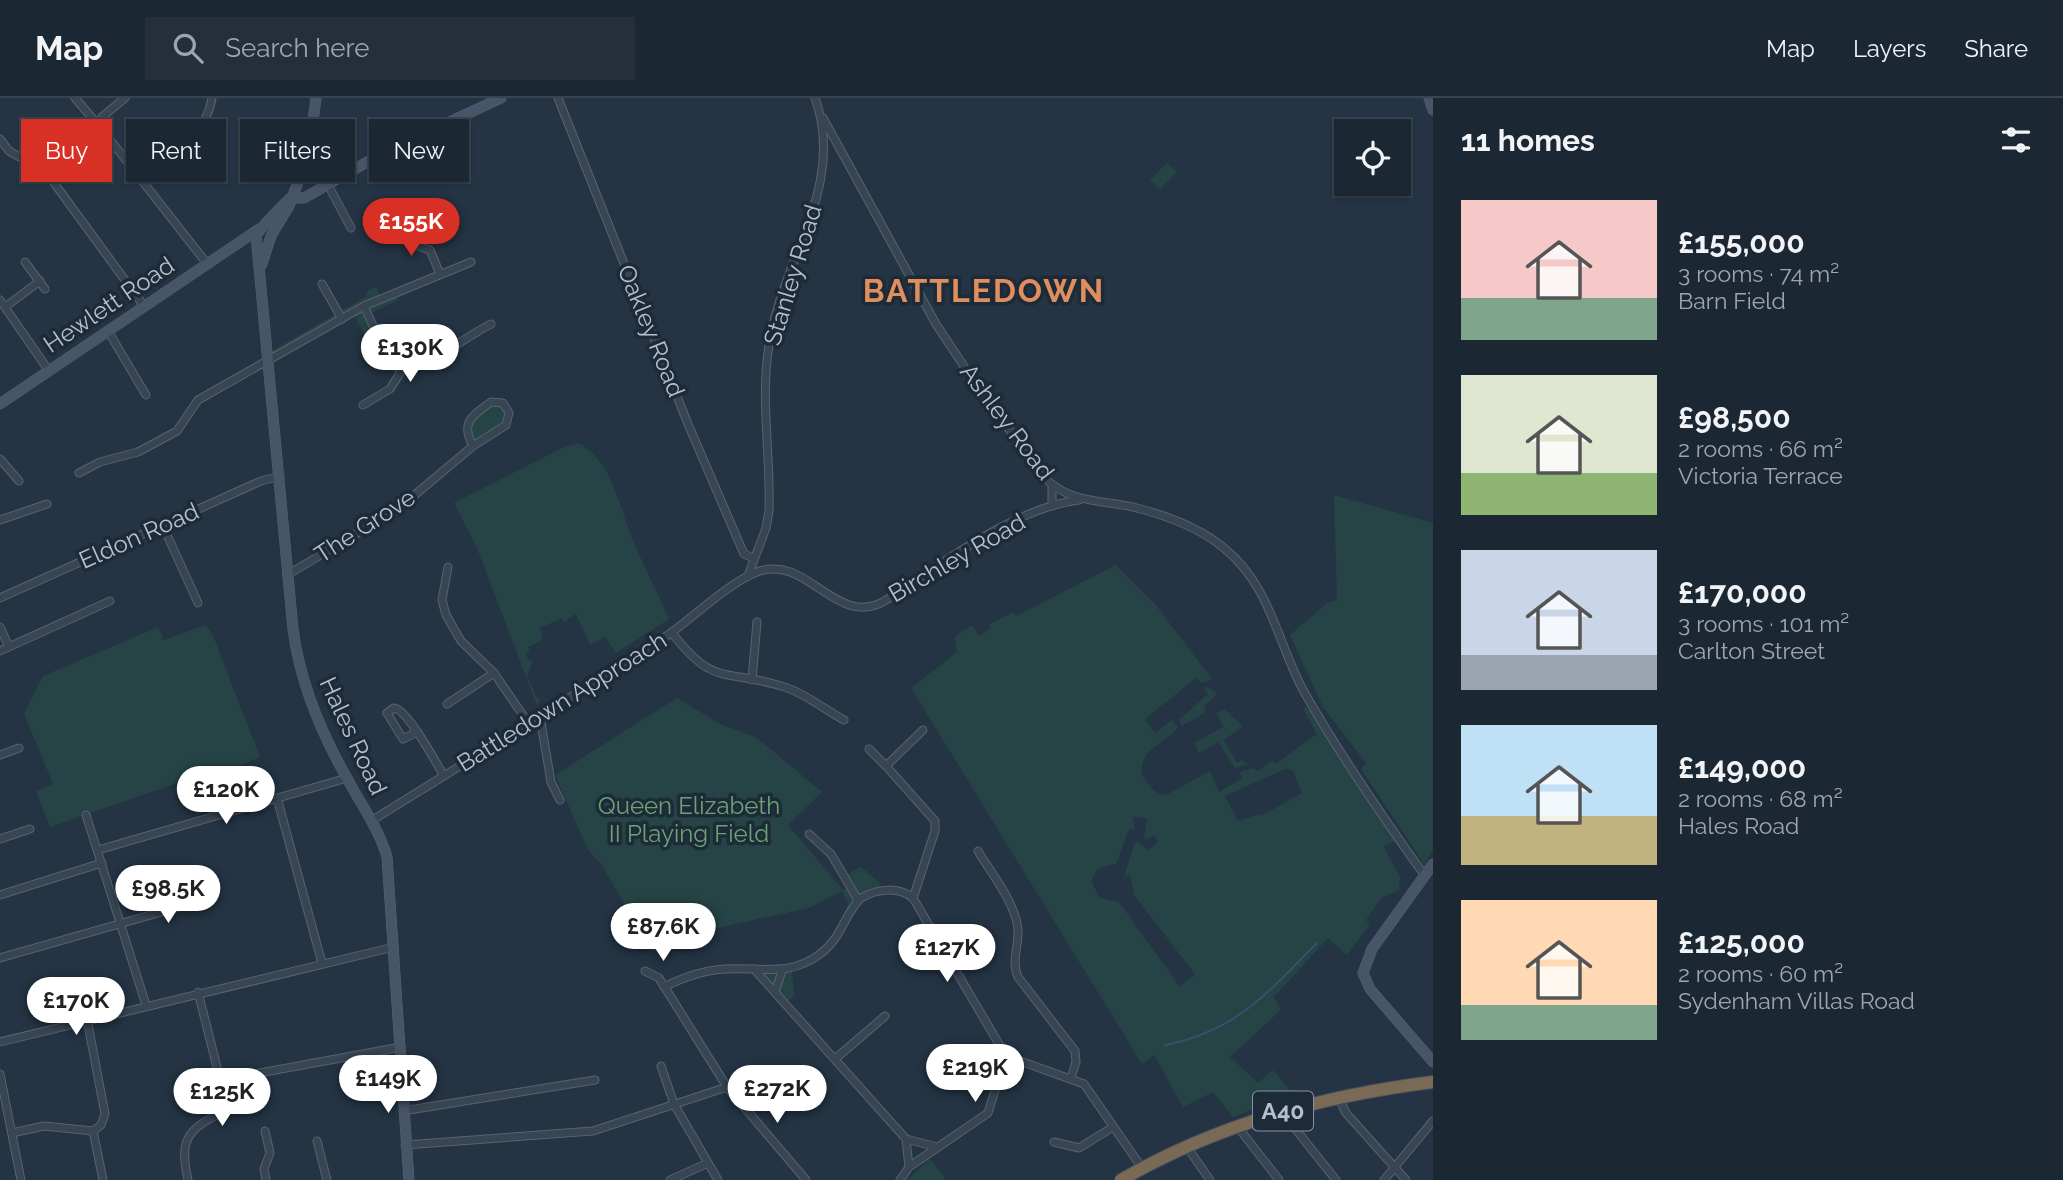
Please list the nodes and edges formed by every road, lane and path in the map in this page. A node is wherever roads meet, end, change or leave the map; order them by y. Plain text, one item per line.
1 (75, 98) edge
2 (125, 98) edge
3 (212, 98) edge
4 (316, 98) edge
5 (501, 98) edge
6 (558, 98) edge
7 (815, 98) edge
8 (1429, 98) edge
9 (1433, 110) edge
10 (823, 118) junction
11 (93, 119) dead end
12 (205, 119) edge
13 (0, 139) edge
14 (836, 139) junction
15 (824, 143) junction
16 (126, 161) edge
17 (142, 182) edge
18 (327, 183) junction
19 (291, 198) junction
20 (351, 228) dead end
21 (260, 229) junction
22 (410, 229) dead end
23 (264, 239) junction
24 (243, 242) junction
25 (25, 262) dead end
26 (471, 262) dead end
27 (208, 265) junction
28 (440, 274) junction
29 (40, 281) junction
30 (322, 285) dead end
31 (45, 289) dead end
32 (3, 303) edge
33 (144, 306) junction
34 (364, 306) junction
35 (342, 319) junction
36 (491, 324) dead end
37 (483, 328) junction
38 (108, 331) junction
39 (488, 337) dead end
40 (269, 360) junction
41 (402, 370) junction
42 (49, 371) junction
43 (146, 395) dead end
44 (0, 404) edge
45 (363, 405) dead end
46 (473, 446) junction
47 (0, 460) edge
48 (79, 473) dead end
49 (280, 476) junction
50 (19, 481) dead end
51 (1052, 486) junction
52 (1079, 500) junction
53 (47, 504) dead end
54 (1052, 506) junction
55 (0, 520) edge
56 (163, 526) junction
57 (753, 558) junction
58 (448, 567) dead end
59 (287, 575) junction
60 (748, 576) junction
61 (0, 598) edge
62 (110, 601) dead end
63 (198, 603) dead end
64 (757, 622) dead end
65 (0, 627) edge
66 (672, 633) junction
67 (9, 647) junction
68 (0, 651) edge
69 (494, 673) junction
70 (752, 680) junction
71 (447, 704) dead end
72 (540, 717) junction
73 (844, 720) dead end
74 (529, 724) junction
75 (923, 730) dead end
76 (417, 732) junction
77 (19, 748) dead end
78 (869, 749) dead end
79 (0, 755) edge
80 (886, 766) junction
81 (444, 776) junction
82 (347, 778) junction
83 (277, 798) junction
84 (560, 800) dead end
85 (86, 815) dead end
86 (371, 821) junction
87 (30, 829) dead end
88 (809, 834) dead end
89 (0, 839) edge
90 (98, 850) junction
91 (978, 851) dead end
92 (102, 863) junction
93 (1433, 864) edge
94 (1424, 876) junction
95 (0, 895) edge
96 (912, 898) junction
97 (207, 900) dead end
98 (858, 900) junction
99 (121, 923) junction
100 (394, 947) junction
101 (0, 958) edge
102 (322, 963) junction
103 (754, 970) junction
104 (645, 971) dead end
105 (782, 971) junction
106 (664, 987) junction
107 (198, 992) junction
108 (775, 992) junction
109 (146, 1005) junction
110 (885, 1016) dead end
111 (88, 1019) junction
112 (0, 1042) edge
113 (401, 1048) junction
114 (1006, 1056) junction
115 (835, 1059) junction
116 (1433, 1062) edge
117 (661, 1066) dead end
118 (0, 1074) edge
119 (1071, 1078) junction
120 (220, 1080) junction
121 (595, 1080) dead end
122 (1433, 1082) edge
123 (727, 1087) junction
124 (1338, 1096) junction
125 (674, 1104) junction
126 (1286, 1110) junction
127 (403, 1111) junction
128 (1433, 1121) edge
129 (1237, 1125) junction
130 (1113, 1127) junction
131 (93, 1131) junction
132 (265, 1131) dead end
133 (12, 1133) junction
134 (906, 1139) junction
135 (317, 1141) dead end
136 (1055, 1142) dead end
137 (405, 1145) junction
138 (937, 1147) junction
139 (1186, 1147) junction
140 (708, 1163) junction
141 (909, 1167) junction
142 (1142, 1168) junction
143 (1395, 1168) junction
144 (21, 1180) edge
145 (103, 1180) edge
146 (188, 1180) edge
147 (266, 1180) edge
148 (327, 1180) edge
149 (408, 1180) edge
150 (670, 1180) edge
151 (718, 1180) edge
152 (806, 1180) edge
153 (900, 1180) edge
154 (1121, 1180) edge
155 (1210, 1180) edge
156 (1279, 1180) edge
157 (1336, 1180) edge
158 (1384, 1180) edge
159 (1406, 1180) edge

1 - 11 street
2 - 16 street
3 - 12 street
4 - 19 main road
5 - 18 main road
6 - 57 street, Oakley Road
7 - 10 street, Stanley Road
8 - 9 main road
10 - 14 street, Ashley Road
10 - 15 street, Stanley Road
13 - 33 street
14 - 15 street
14 - 51 street, Ashley Road
15 - 57 street, Stanley Road
17 - 27 street
18 - 19 main road
18 - 20 street
19 - 21 main road, Hewlett Road
19 - 23 main road
21 - 23 main road
21 - 24 main road, Hewlett Road
22 - 28 street
23 - 24 main road, Hewlett Road
23 - 40 main road, Hales Road
24 - 27 main road, Hewlett Road
25 - 29 street
26 - 28 street
27 - 33 main road, Hewlett Road
28 - 34 street
29 - 31 street
29 - 32 street
30 - 35 street
32 - 42 street
33 - 38 main road, Hewlett Road
34 - 35 street
34 - 41 street
35 - 40 street
36 - 37 street
37 - 39 street
37 - 41 street
38 - 42 main road, Hewlett Road
38 - 43 street
40 - 48 street
40 - 49 main road, Hales Road
41 - 45 street
42 - 44 main road, Hewlett Road
46 - 46 street, The Grove
46 - 59 street, The Grove
47 - 50 street
49 - 56 street, Eldon Road
49 - 59 main road, Hales Road
51 - 52 street, Ashley Road
51 - 54 street, Birchley Road
52 - 54 street, Birchley Road
52 - 94 street, Ashley Road
53 - 55 street
54 - 60 street, Birchley Road
56 - 61 street, Eldon Road
56 - 63 street
57 - 60 street, Stanley Road
58 - 69 street
59 - 82 main road, Hales Road
60 - 66 street, Battledown Approach
62 - 67 street
64 - 70 street
65 - 67 street
66 - 70 street
66 - 72 street, Battledown Approach
67 - 68 street
69 - 71 street
69 - 74 street
70 - 73 street
72 - 74 street, Battledown Approach
72 - 84 street
74 - 81 street, Battledown Approach
75 - 80 street
76 - 76 street
76 - 81 street
77 - 79 street
78 - 80 street
80 - 96 street
81 - 86 street, Battledown Approach
82 - 83 street
82 - 86 main road, Hales Road
83 - 90 street
83 - 102 street
85 - 90 street
86 - 100 main road, Hales Road
87 - 89 street
88 - 98 street
90 - 92 street
91 - 119 street
92 - 95 street
92 - 99 street
93 - 94 main road
94 - 116 main road
96 - 98 street
96 - 114 street
97 - 99 street
98 - 105 street
99 - 101 street
99 - 109 street
100 - 102 street
100 - 113 main road, Hales Road
102 - 107 street
103 - 105 street
103 - 106 street
103 - 108 street
104 - 106 street
105 - 108 street
106 - 123 street
107 - 109 street
107 - 120 street
108 - 115 street
109 - 111 street
110 - 115 street
111 - 112 street
111 - 131 street
113 - 120 street
113 - 127 main road, Hales Road
114 - 119 street
114 - 138 street
115 - 134 street
117 - 125 street
118 - 133 street
119 - 130 street
120 - 146 street
121 - 127 street
122 - 124 highway, A40
123 - 125 street
123 - 152 street
124 - 126 highway, A40
124 - 143 street
125 - 137 street
125 - 140 street
126 - 129 highway, A40
126 - 157 street
127 - 137 main road, Hales Road
128 - 143 street
129 - 139 highway, A40
129 - 156 street
130 - 136 street
130 - 142 street
131 - 133 street
131 - 145 street
132 - 147 street
133 - 144 street
134 - 138 street
134 - 141 street
135 - 148 street
137 - 149 main road, Hales Road
138 - 141 street
139 - 142 highway, A40
139 - 155 street
140 - 150 street
140 - 151 street
141 - 153 street
142 - 154 highway, A40
143 - 158 street
143 - 159 street

